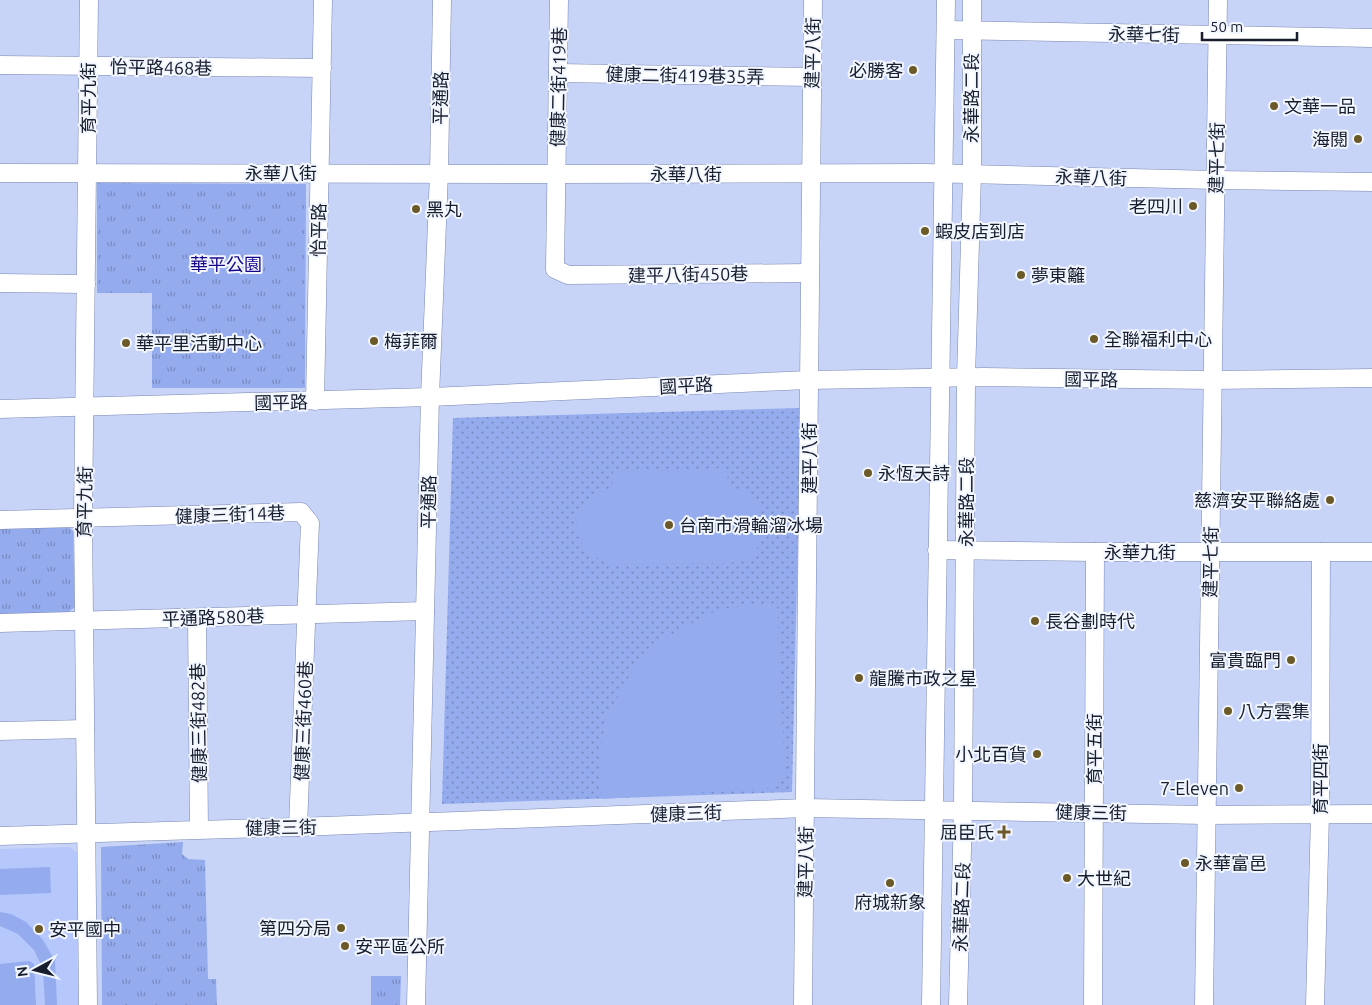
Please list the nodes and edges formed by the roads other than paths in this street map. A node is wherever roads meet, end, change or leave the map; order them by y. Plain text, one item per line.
1 (89, 0) edge
2 (323, 0) edge
3 (442, 0) edge
4 (559, 0) edge
5 (813, 0) edge
6 (946, 0) edge
7 (972, 0) edge
8 (1218, 0) edge
9 (946, 30) junction
10 (972, 31) junction
11 (1218, 35) junction
12 (1372, 38) edge
13 (0, 65) edge
14 (88, 66) junction
15 (322, 68) junction
16 (558, 73) junction
17 (812, 77) junction
18 (0, 173) edge
19 (319, 173) junction
20 (943, 173) junction
21 (87, 174) junction
22 (439, 174) junction
23 (556, 174) junction
24 (810, 174) junction
25 (972, 174) junction
26 (1216, 180) junction
27 (1372, 182) edge
28 (809, 273) junction
29 (568, 275) joint
30 (0, 283) edge
31 (86, 284) junction
32 (940, 378) junction
33 (966, 378) junction
34 (1372, 378) edge
35 (809, 380) junction
36 (1212, 380) junction
37 (430, 397) junction
38 (315, 401) junction
39 (86, 407) junction
40 (0, 409) edge
41 (83, 518) junction
42 (0, 520) edge
43 (937, 550) junction
44 (966, 550) junction
45 (1210, 551) junction
46 (1095, 552) junction
47 (1321, 552) junction
48 (1372, 552) edge
49 (425, 611) junction
50 (307, 614) junction
51 (197, 618) junction
52 (84, 621) junction
53 (0, 623) edge
54 (85, 729) junction
55 (0, 731) edge
56 (806, 808) junction
57 (934, 810) junction
58 (964, 810) junction
59 (1094, 812) junction
60 (1206, 814) junction
61 (1320, 814) junction
62 (1372, 814) edge
63 (420, 823) junction
64 (298, 827) junction
65 (199, 829) junction
66 (86, 832) junction
67 (0, 836) edge
68 (88, 1005) edge
69 (416, 1005) edge
70 (802, 1005) edge
71 (931, 1005) edge
72 (958, 1005) edge
73 (1093, 1005) edge
74 (1204, 1005) edge
75 (1315, 1005) edge

1 - 14 street, 育平九街
2 - 15 street, 怡平路
3 - 22 street, 平通路
4 - 16 street, 健康二街419巷
5 - 17 street, 建平八街
6 - 9 street, 永華路二段
7 - 10 street, 永華路二段
8 - 11 street, 建平七街
9 - 10 street, 永華七街
9 - 20 street, 永華路二段
10 - 11 street, 永華七街
10 - 25 street, 永華路二段
11 - 12 street, 永華七街
11 - 26 street, 建平七街
13 - 14 street, 怡平路468巷
14 - 15 street, 怡平路468巷
14 - 21 street, 育平九街
15 - 19 street, 怡平路
16 - 17 street, 健康二街419巷35弄
16 - 23 street, 健康二街419巷
17 - 24 street, 建平八街
18 - 21 street, 永華八街
19 - 21 street, 永華八街
19 - 22 street, 永華八街
19 - 38 street, 怡平路
20 - 24 street, 永華八街
20 - 25 street, 永華八街
20 - 32 street, 永華路二段
21 - 31 street, 育平九街
22 - 23 street, 永華八街
22 - 37 street, 平通路
23 - 24 street, 永華八街
23 - 29 street, 健康二街419巷
24 - 28 street, 建平八街
25 - 26 street, 永華八街
25 - 33 street, 永華路二段
26 - 27 street, 永華八街
26 - 36 street, 建平七街
28 - 29 street, 建平八街450巷
28 - 35 street, 建平八街
30 - 31 street
31 - 39 street, 育平九街
32 - 33 street, 國平路
32 - 35 street, 國平路
32 - 43 street, 永華路二段
33 - 36 street, 國平路
33 - 44 street, 永華路二段
34 - 36 street, 國平路
35 - 37 street, 國平路
35 - 56 street, 建平八街
36 - 45 street, 建平七街
37 - 38 street, 國平路
37 - 49 street, 平通路
38 - 39 street, 國平路
39 - 40 street, 國平路
39 - 41 street, 育平九街
41 - 42 street
41 - 50 street, 健康三街14巷
41 - 52 street, 育平九街
43 - 44 street, 永華九街
43 - 57 street, 永華路二段
44 - 46 street, 永華九街
44 - 58 street, 永華路二段
45 - 46 street, 永華九街
45 - 47 street, 永華九街
45 - 60 street, 建平七街
46 - 59 street, 育平五街
47 - 48 street, 永華九街
47 - 61 street, 育平四街
49 - 50 street, 平通路580巷
49 - 63 street, 平通路
50 - 51 street, 平通路580巷
50 - 64 street, 健康三街460巷
51 - 52 street, 平通路580巷
51 - 65 street, 健康三街482巷
52 - 53 street, 平通路580巷
52 - 54 street, 育平九街
54 - 55 street
54 - 66 street, 育平九街
56 - 57 street, 健康三街
56 - 63 street, 健康三街
56 - 70 street, 建平八街
57 - 58 street, 健康三街
57 - 71 street, 永華路二段
58 - 59 street, 健康三街
58 - 72 street, 永華路二段
59 - 60 street, 健康三街
59 - 73 street, 育平五街
60 - 61 street, 健康三街
60 - 74 street, 建平七街
61 - 62 street, 健康三街
61 - 75 street, 育平四街
63 - 64 street, 健康三街
63 - 69 street, 平通路
64 - 65 street, 健康三街
65 - 66 street, 健康三街
66 - 67 street, 健康三街
66 - 68 street, 育平九街

